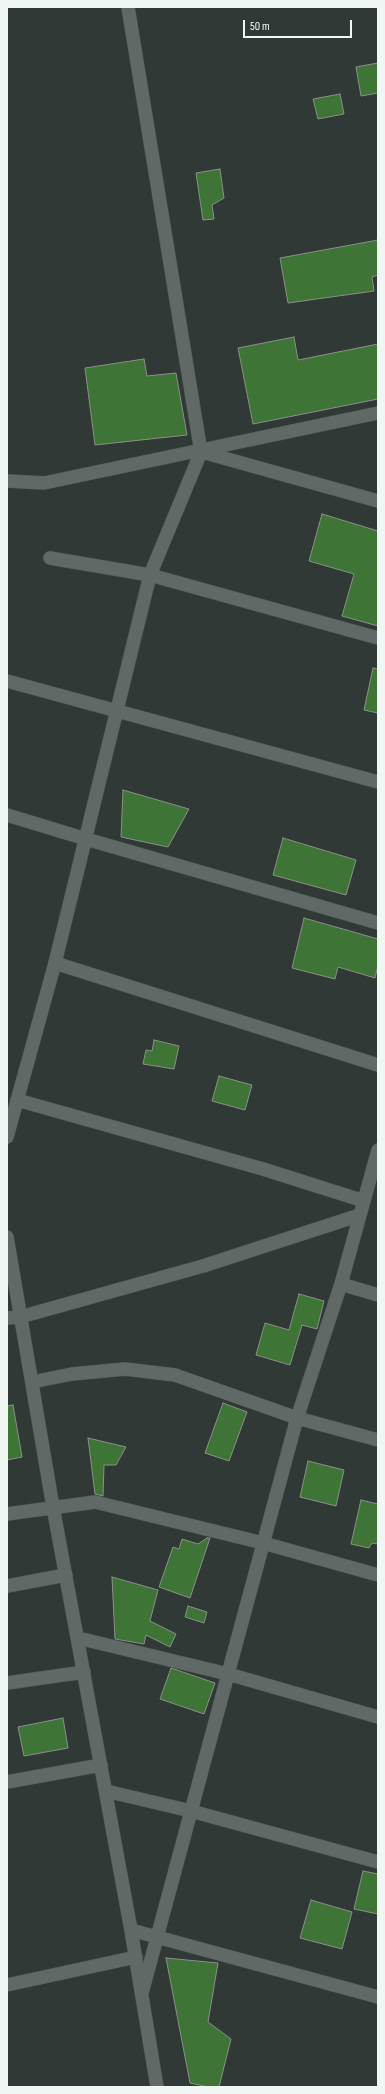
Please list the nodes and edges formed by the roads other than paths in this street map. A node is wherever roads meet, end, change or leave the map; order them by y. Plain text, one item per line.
1 (128, 7) edge
2 (378, 413) edge
3 (201, 452) junction
4 (7, 482) edge
5 (378, 501) edge
6 (50, 558) dead end
7 (150, 575) junction
8 (378, 638) edge
9 (7, 681) edge
10 (117, 710) junction
11 (378, 782) edge
12 (7, 815) edge
13 (86, 840) junction
14 (378, 924) edge
15 (55, 963) junction
16 (378, 1065) edge
17 (18, 1100) junction
18 (7, 1137) edge
19 (378, 1150) edge
20 (364, 1201) junction
21 (360, 1215) junction
22 (7, 1237) edge
23 (341, 1284) junction
24 (378, 1295) edge
25 (20, 1317) junction
26 (7, 1318) edge
27 (32, 1382) junction
28 (297, 1418) junction
29 (378, 1440) edge
30 (54, 1507) junction
31 (7, 1514) edge
32 (263, 1543) junction
33 (66, 1575) junction
34 (378, 1575) edge
35 (7, 1586) edge
36 (78, 1638) junction
37 (84, 1672) junction
38 (228, 1674) junction
39 (7, 1683) edge
40 (378, 1717) edge
41 (101, 1765) junction
42 (7, 1782) edge
43 (106, 1791) junction
44 (191, 1811) junction
45 (378, 1862) edge
46 (131, 1930) junction
47 (157, 1937) junction
48 (136, 1957) junction
49 (7, 1985) edge
50 (142, 1994) junction
51 (378, 1997) edge
52 (157, 2087) edge

1 - 3 street
2 - 3 street
3 - 4 street
3 - 5 street
3 - 7 street
6 - 7 street
7 - 8 street
7 - 10 street
9 - 10 street
10 - 11 street
10 - 13 street
12 - 13 street
13 - 14 street
13 - 15 street
15 - 16 street
15 - 17 street
17 - 18 street
17 - 20 street
19 - 20 street
20 - 21 street
21 - 23 street
21 - 25 street
22 - 25 street
23 - 24 street
23 - 28 street
25 - 26 street
25 - 27 street
27 - 28 street
27 - 30 street
28 - 29 street
28 - 32 street
30 - 31 street
30 - 32 street
30 - 33 street
32 - 34 street
32 - 38 street
33 - 35 street
33 - 36 street
36 - 37 street
36 - 38 street
37 - 39 street
37 - 41 street
38 - 40 street
38 - 44 street
41 - 42 street
41 - 43 street
43 - 44 street
43 - 46 street
44 - 45 street
44 - 47 street
46 - 47 street
46 - 48 street
47 - 50 street
47 - 51 street
48 - 49 street
48 - 50 street
50 - 52 street

